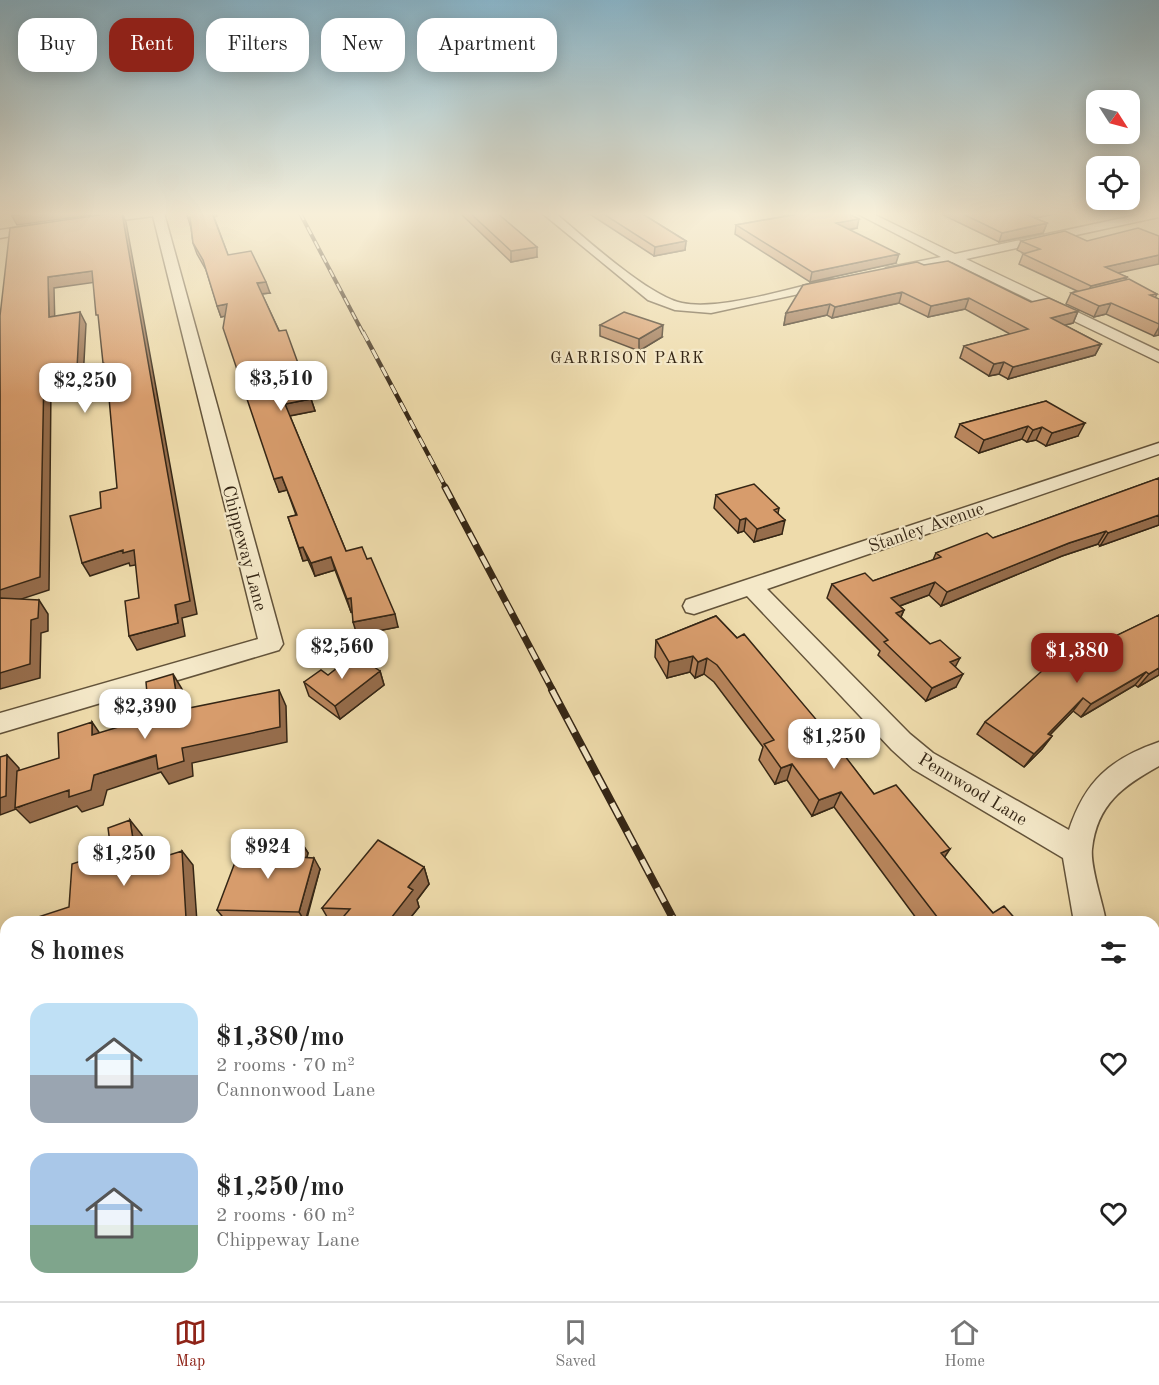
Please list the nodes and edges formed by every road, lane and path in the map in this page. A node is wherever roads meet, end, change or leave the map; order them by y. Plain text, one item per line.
1 (174, 274) edge
2 (624, 274) edge
3 (878, 274) edge
4 (985, 274) edge
5 (872, 275) edge
6 (849, 280) edge
7 (1159, 357) edge
8 (1159, 448) edge
9 (751, 586) junction
10 (694, 606) dead end
11 (0, 723) edge
12 (1159, 753) edge
13 (1077, 850) junction
14 (1089, 916) edge

1 - 11 street, Chippeway Lane
2 - 6 street
3 - 5 street
4 - 7 street
8 - 9 street, Stanley Avenue
9 - 10 street, Stanley Avenue
9 - 13 street, Pennwood Lane
12 - 13 street
13 - 14 street

